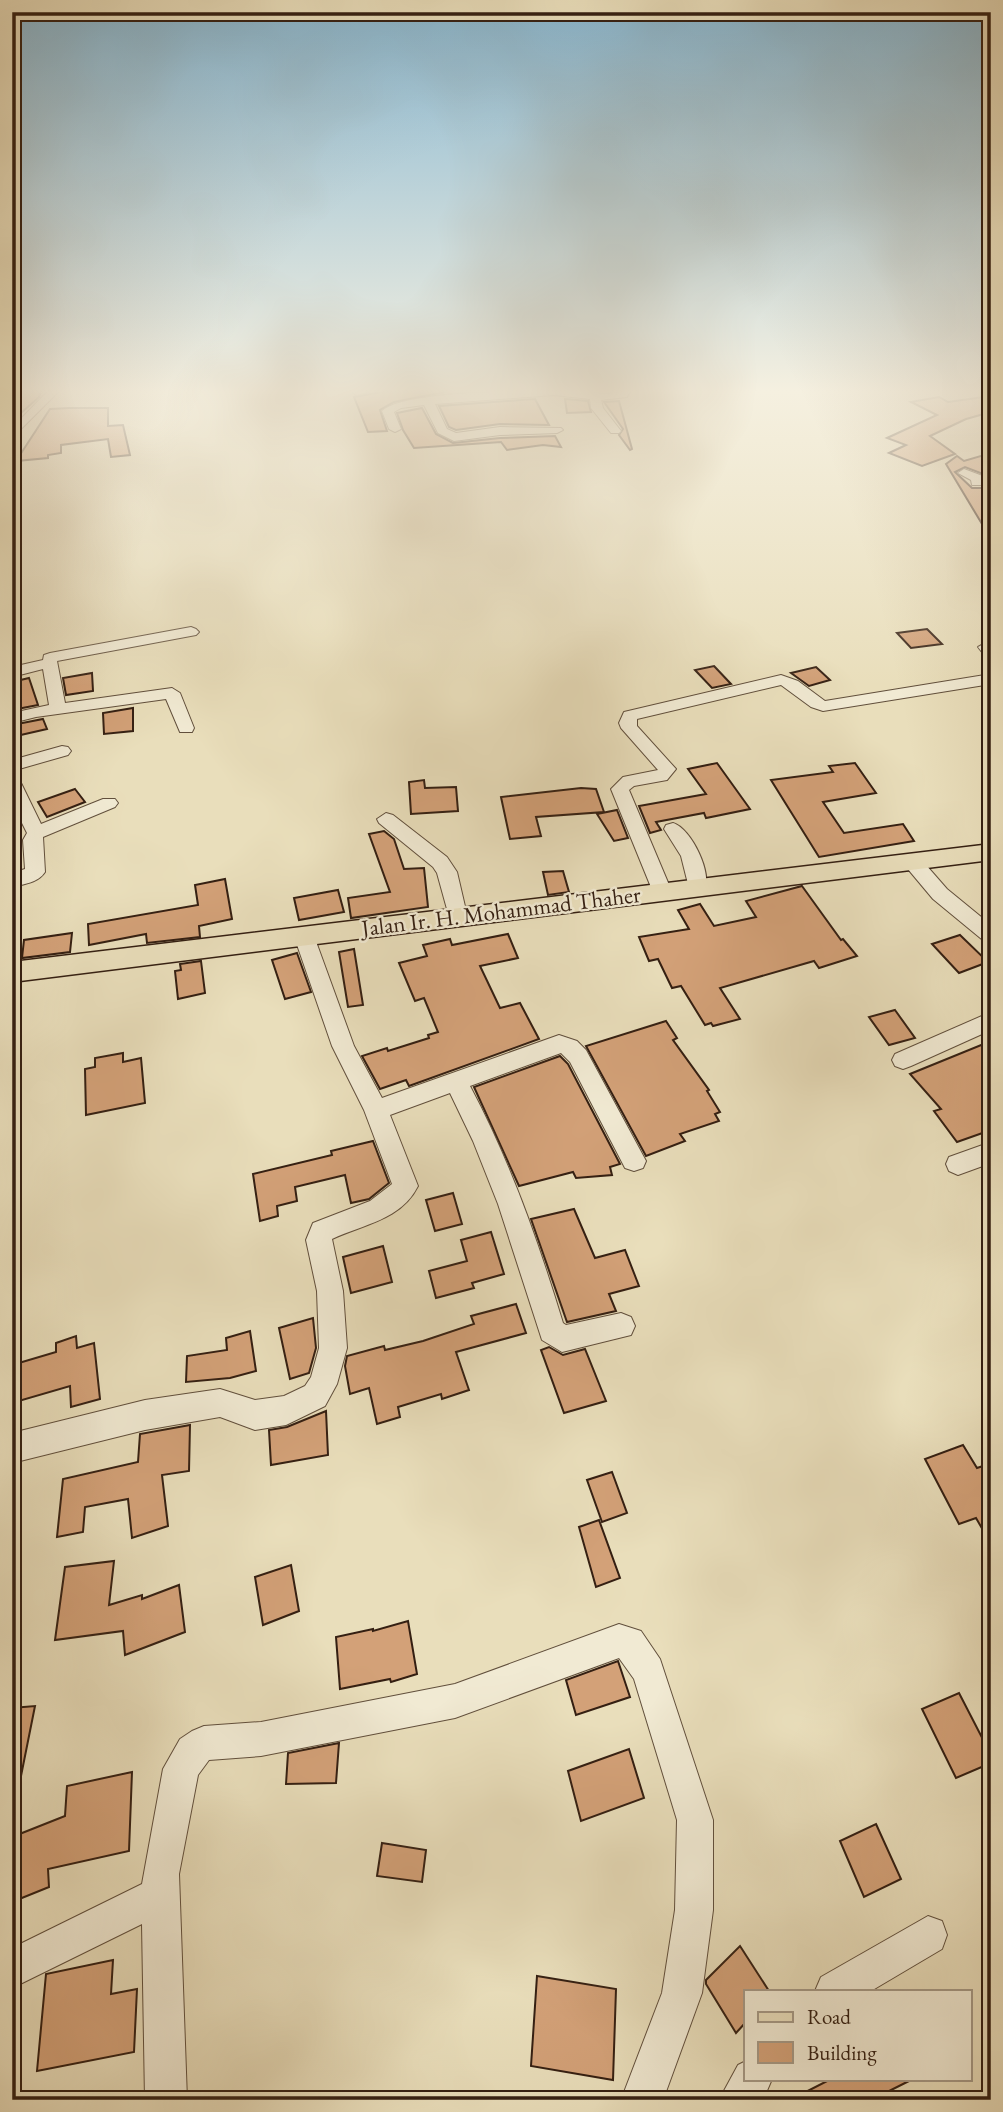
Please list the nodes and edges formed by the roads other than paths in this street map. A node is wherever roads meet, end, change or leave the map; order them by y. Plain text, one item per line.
1 (191, 632) dead end
2 (991, 645) edge
3 (991, 653) edge
4 (49, 654) junction
5 (12, 672) edge
6 (991, 678) edge
7 (58, 709) junction
8 (12, 718) edge
9 (186, 728) dead end
10 (62, 751) dead end
11 (12, 766) edge
12 (12, 783) edge
13 (108, 803) dead end
14 (386, 819) dead end
15 (673, 829) dead end
16 (36, 833) junction
17 (991, 852) edge
18 (912, 862) junction
19 (12, 880) edge
20 (697, 887) junction
21 (662, 892) junction
22 (457, 915) junction
23 (304, 936) junction
24 (991, 936) edge
25 (12, 972) edge
26 (991, 1020) edge
27 (903, 1060) dead end
28 (456, 1082) junction
29 (376, 1110) junction
30 (991, 1152) edge
31 (634, 1161) dead end
32 (958, 1164) dead end
33 (621, 1326) dead end
34 (12, 1448) edge
35 (159, 1895) junction
36 (928, 1935) dead end
37 (12, 1969) edge
38 (837, 1990) edge
39 (751, 2080) edge
40 (166, 2100) edge
41 (642, 2100) edge
42 (740, 2100) edge

1 - 4 street
2 - 3 street
4 - 5 street
4 - 7 street
6 - 21 street
7 - 8 street
7 - 9 street
10 - 11 street
12 - 16 street
13 - 16 street
14 - 22 street
15 - 20 street
16 - 19 street
17 - 18 main road, Jalan Ir. H. Mohammad Thaher
18 - 20 main road, Jalan Ir. H. Mohammad Thaher
18 - 24 street
20 - 21 main road, Jalan Ir. H. Mohammad Thaher
21 - 22 main road, Jalan Ir. H. Mohammad Thaher
22 - 23 main road, Jalan Ir. H. Mohammad Thaher
23 - 25 main road, Jalan Ir. H. Mohammad Thaher
23 - 29 street
26 - 27 street
28 - 29 street
28 - 31 street
28 - 33 street
29 - 34 street
30 - 32 street
35 - 37 street
35 - 40 street
35 - 41 street
36 - 38 street
39 - 42 street

